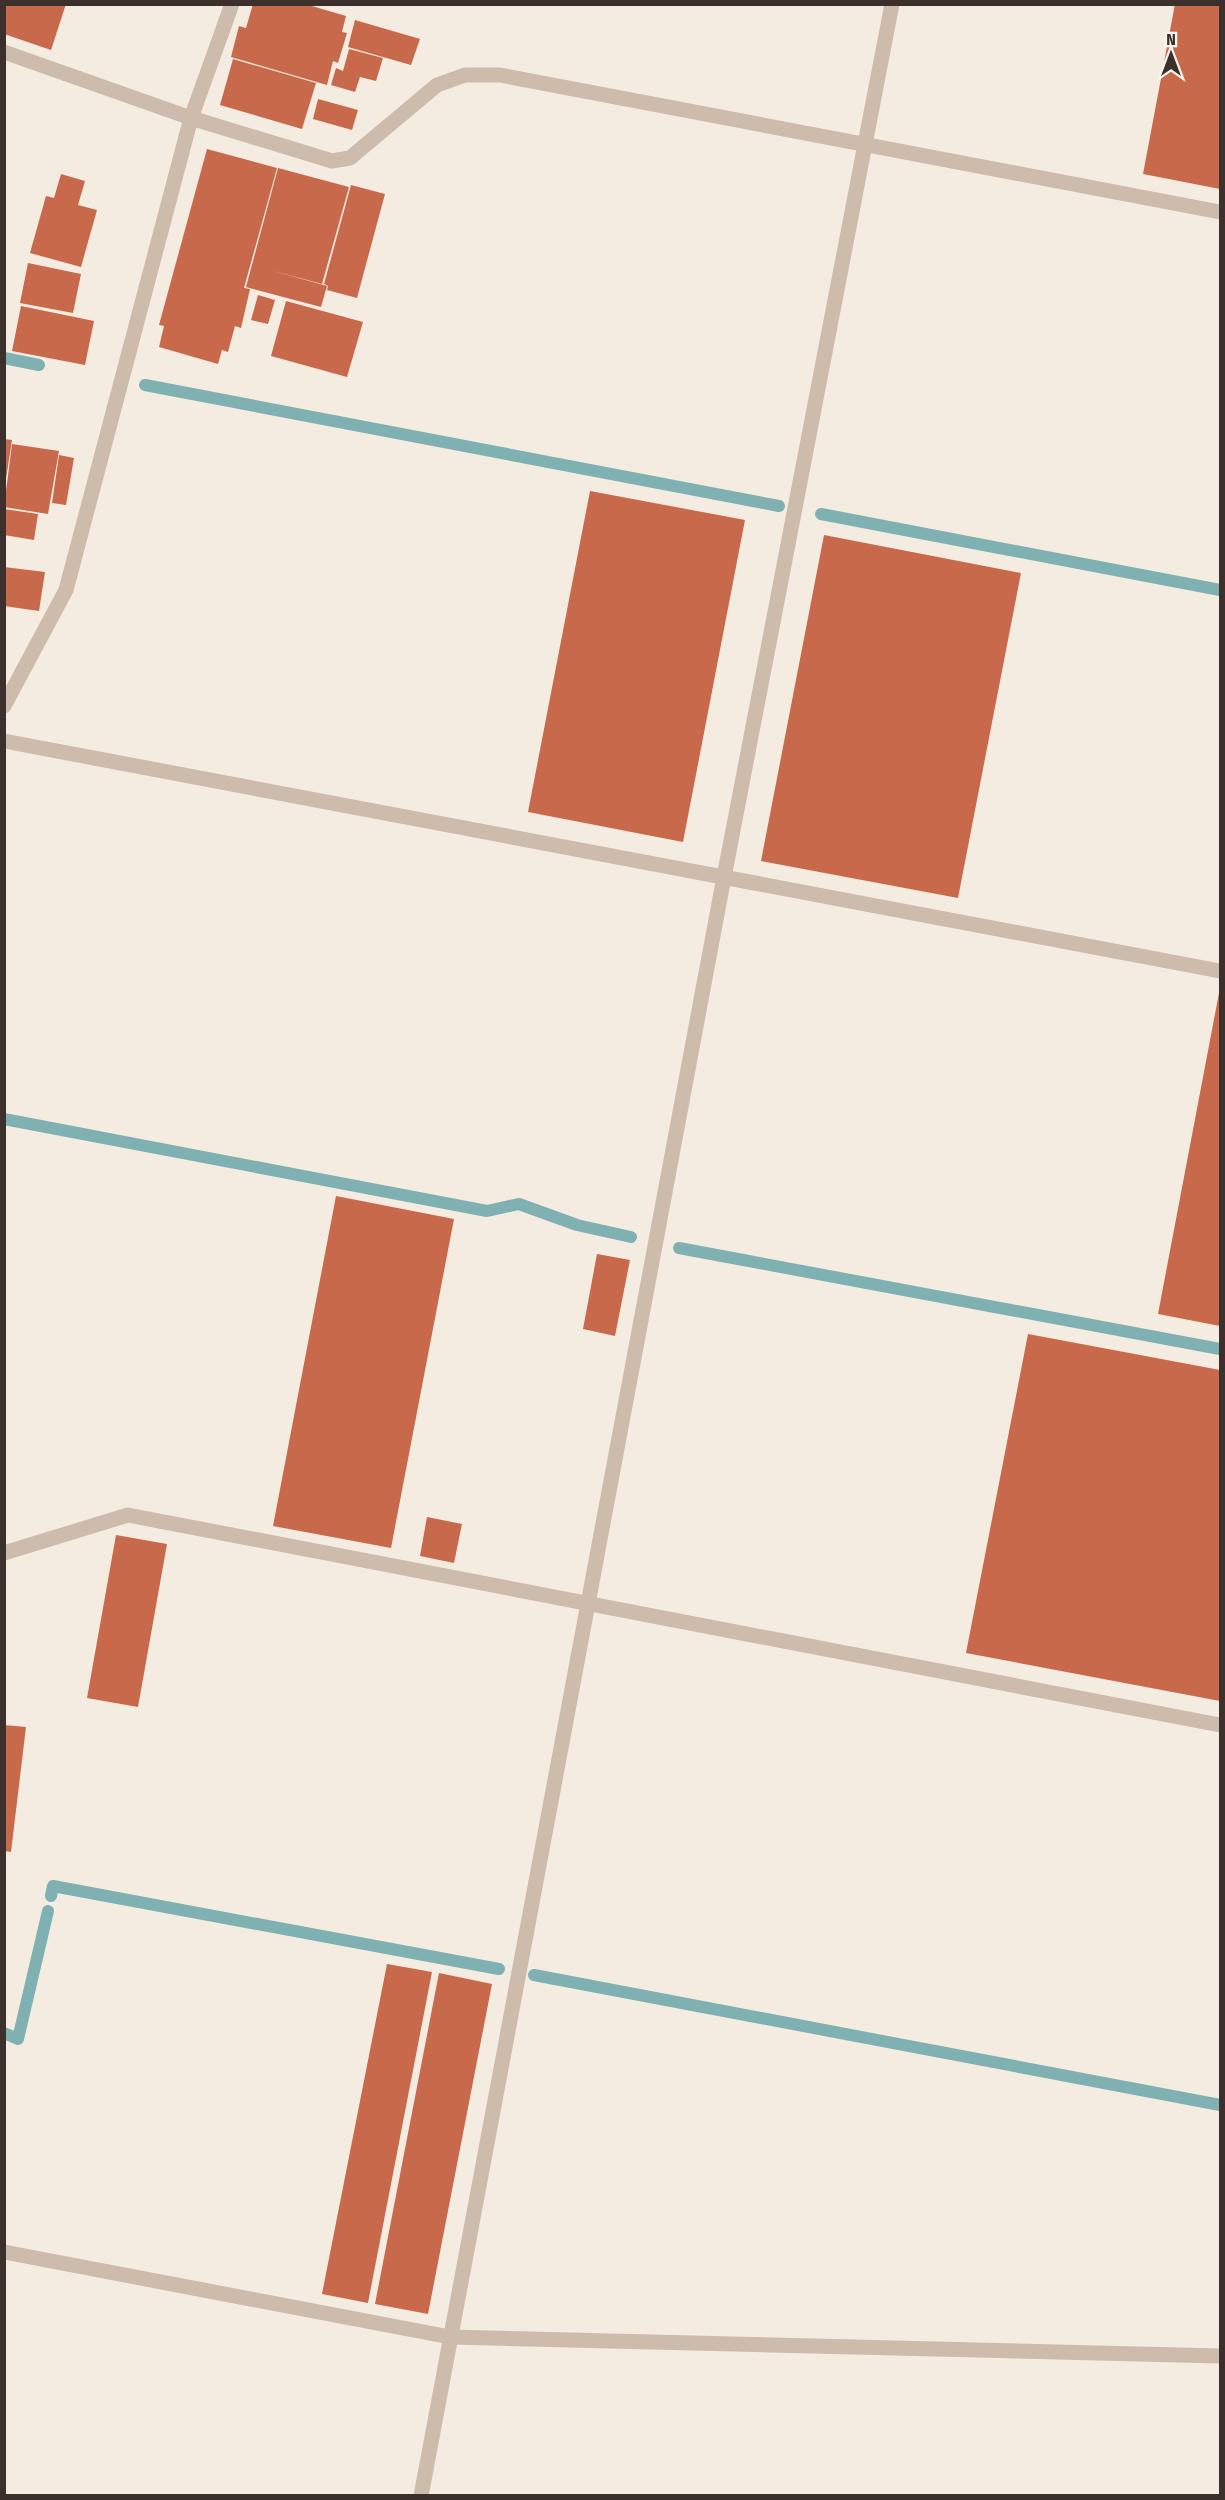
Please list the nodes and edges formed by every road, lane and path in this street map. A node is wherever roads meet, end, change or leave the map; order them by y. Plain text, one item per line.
1 (232, 4) edge
2 (892, 4) edge
3 (4, 52) edge
4 (191, 118) junction
5 (865, 144) junction
6 (1221, 212) edge
7 (4, 706) edge
8 (4, 741) edge
9 (724, 877) junction
10 (1221, 971) edge
11 (4, 1553) edge
12 (588, 1604) junction
13 (1221, 1725) edge
14 (4, 2252) edge
15 (450, 2337) junction
16 (1221, 2356) edge
17 (421, 2496) edge

1 - 4 street
2 - 5 street
3 - 4 street
4 - 5 street
4 - 7 street
5 - 6 street
5 - 9 street
8 - 9 street
9 - 10 street
9 - 12 street
11 - 12 street
12 - 13 street
12 - 15 street
14 - 15 street
15 - 16 street
15 - 17 street

